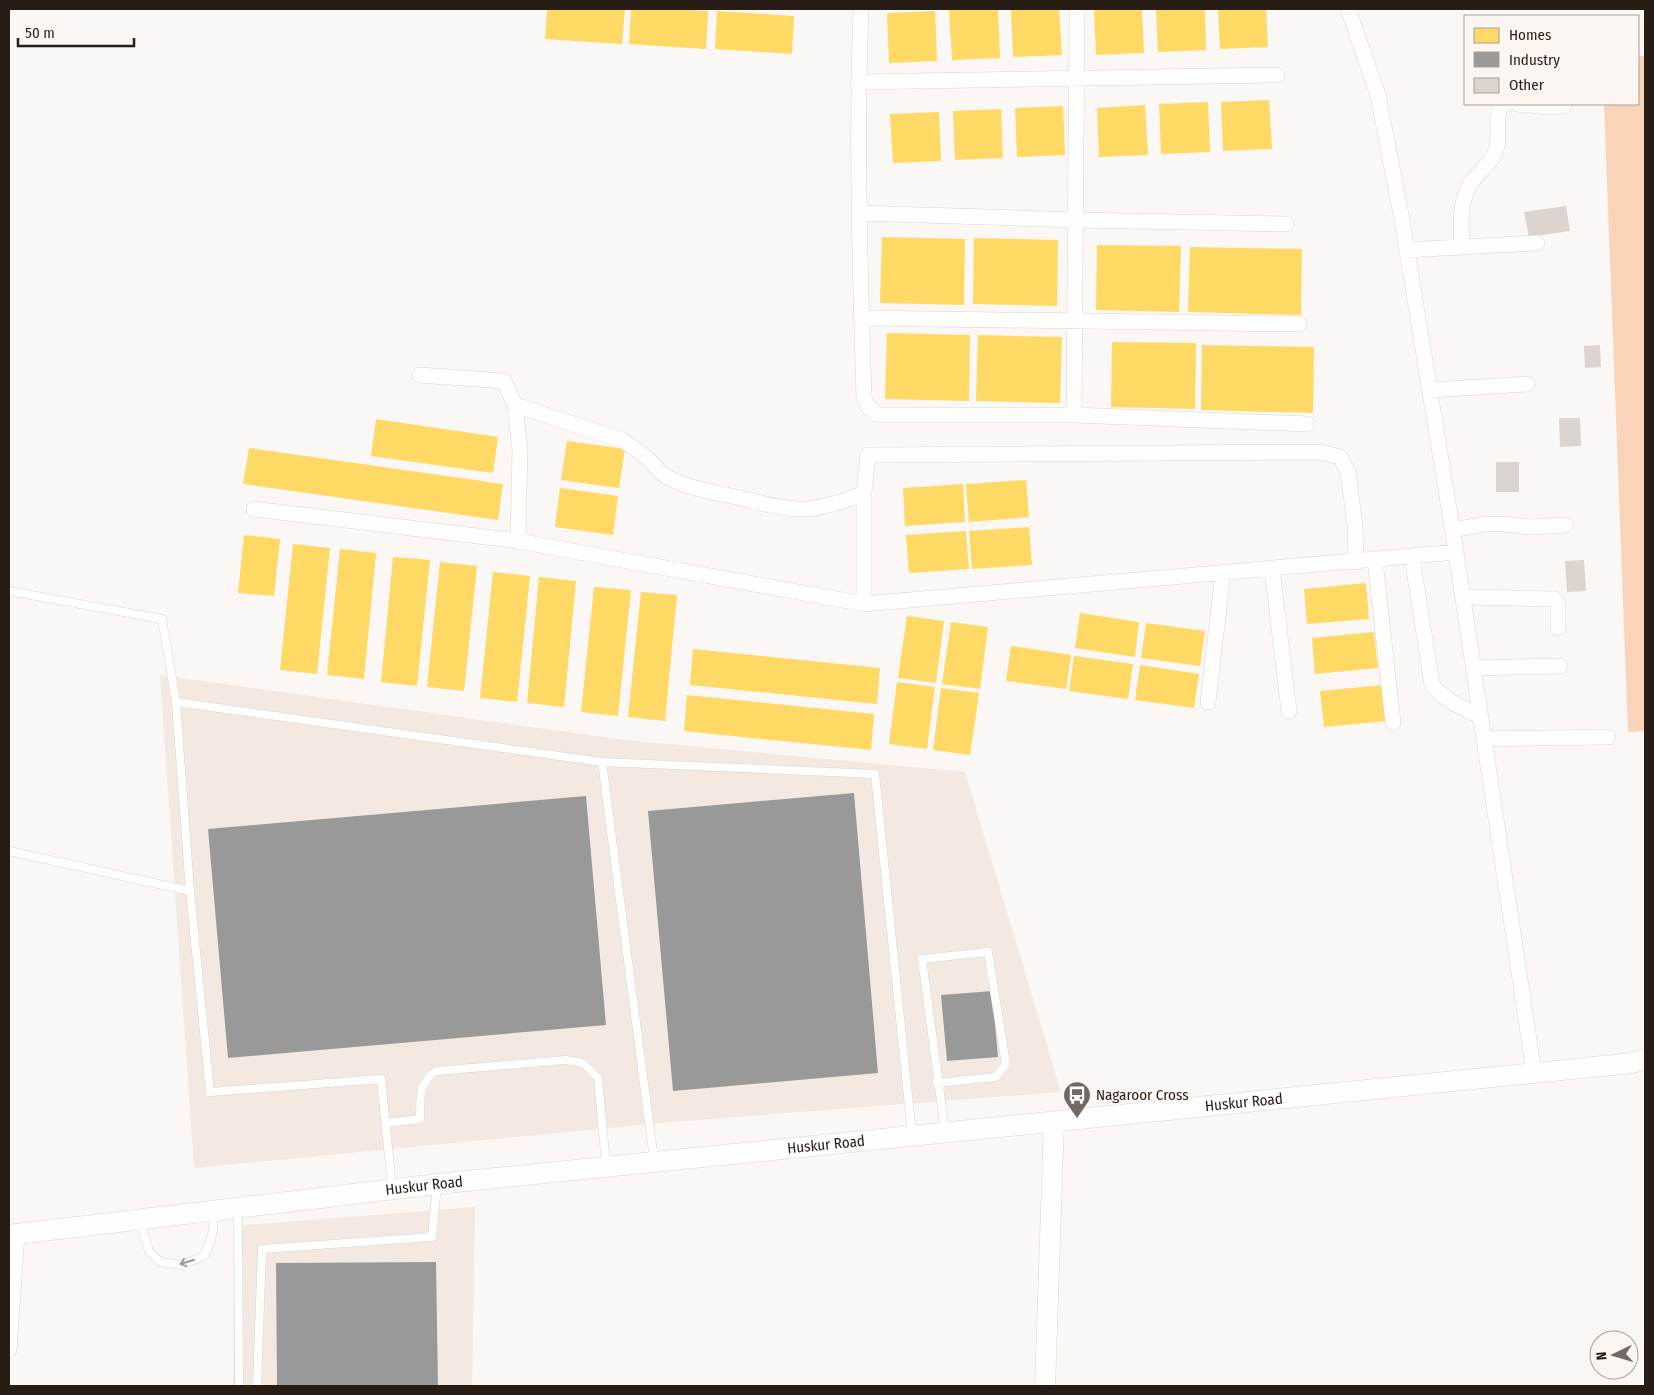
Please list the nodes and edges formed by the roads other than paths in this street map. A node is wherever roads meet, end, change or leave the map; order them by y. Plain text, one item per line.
1 (861, 9) edge
2 (1077, 9) edge
3 (1348, 9) edge
4 (1277, 74) dead end
5 (1077, 77) junction
6 (858, 82) junction
7 (1501, 105) edge
8 (1527, 105) edge
9 (1564, 106) dead end
10 (859, 213) junction
11 (1077, 220) junction
12 (1286, 224) dead end
13 (1537, 243) dead end
14 (1462, 247) junction
15 (1406, 250) junction
16 (862, 318) junction
17 (1074, 320) junction
18 (1299, 324) dead end
19 (420, 375) dead end
20 (1527, 384) dead end
21 (1430, 390) junction
22 (515, 405) junction
23 (1074, 415) junction
24 (1307, 424) dead end
25 (864, 493) junction
26 (254, 508) dead end
27 (1566, 525) dead end
28 (1452, 530) junction
29 (518, 541) junction
30 (1456, 552) junction
31 (1412, 557) junction
32 (1375, 560) junction
33 (1356, 562) junction
34 (1272, 569) junction
35 (1223, 573) junction
36 (9, 591) edge
37 (1463, 597) junction
38 (864, 604) junction
39 (1558, 628) dead end
40 (1560, 666) dead end
41 (1474, 668) junction
42 (176, 702) junction
43 (1208, 702) dead end
44 (1289, 712) dead end
45 (1481, 717) junction
46 (1393, 723) dead end
47 (1608, 737) dead end
48 (1484, 739) junction
49 (602, 762) junction
50 (9, 851) edge
51 (190, 891) junction
52 (1645, 1059) edge
53 (1534, 1072) junction
54 (937, 1083) junction
55 (1054, 1122) junction
56 (385, 1123) junction
57 (945, 1133) junction
58 (912, 1137) junction
59 (654, 1162) junction
60 (606, 1167) junction
61 (437, 1184) junction
62 (393, 1189) junction
63 (238, 1208) junction
64 (214, 1210) junction
65 (140, 1219) junction
66 (13, 1234) edge
67 (9, 1350) edge
68 (239, 1386) edge
69 (257, 1386) edge
70 (1045, 1386) edge

1 - 6 street
2 - 5 street
3 - 15 street
4 - 5 street
5 - 6 street
5 - 11 street
6 - 10 street
7 - 14 street
8 - 9 street
10 - 11 street
10 - 16 street
11 - 12 street
11 - 17 street
13 - 14 street
14 - 15 street
15 - 21 street
16 - 17 street
16 - 23 street
17 - 18 street
17 - 23 street
19 - 22 street
20 - 21 street
21 - 28 street
22 - 25 street
22 - 29 street
23 - 24 street
25 - 33 street
25 - 38 street
26 - 29 street
27 - 28 street
28 - 30 street
29 - 38 street
30 - 31 street
30 - 37 street
31 - 32 street
31 - 45 street
32 - 33 street
32 - 46 street
33 - 34 street
34 - 35 street
34 - 44 street
35 - 38 street
35 - 43 street
36 - 42 lane
37 - 39 street
37 - 41 street
40 - 41 street
41 - 45 street
42 - 49 lane
42 - 51 lane
45 - 48 street
47 - 48 street
48 - 53 street
49 - 58 lane
49 - 59 lane
50 - 51 lane
51 - 56 lane
52 - 53 street, Huskur Road
53 - 55 street, Huskur Road
54 - 54 lane
54 - 57 lane
55 - 57 street, Huskur Road
55 - 70 street
56 - 60 lane
56 - 62 lane
57 - 58 street, Huskur Road
58 - 59 street, Huskur Road
59 - 60 street, Huskur Road
60 - 61 street, Huskur Road
61 - 62 street, Huskur Road
61 - 69 lane
62 - 63 street, Huskur Road
63 - 64 street, Huskur Road
63 - 68 lane
64 - 65 street, Huskur Road
64 -> 65 lane
65 - 66 street, Huskur Road
66 - 67 street

